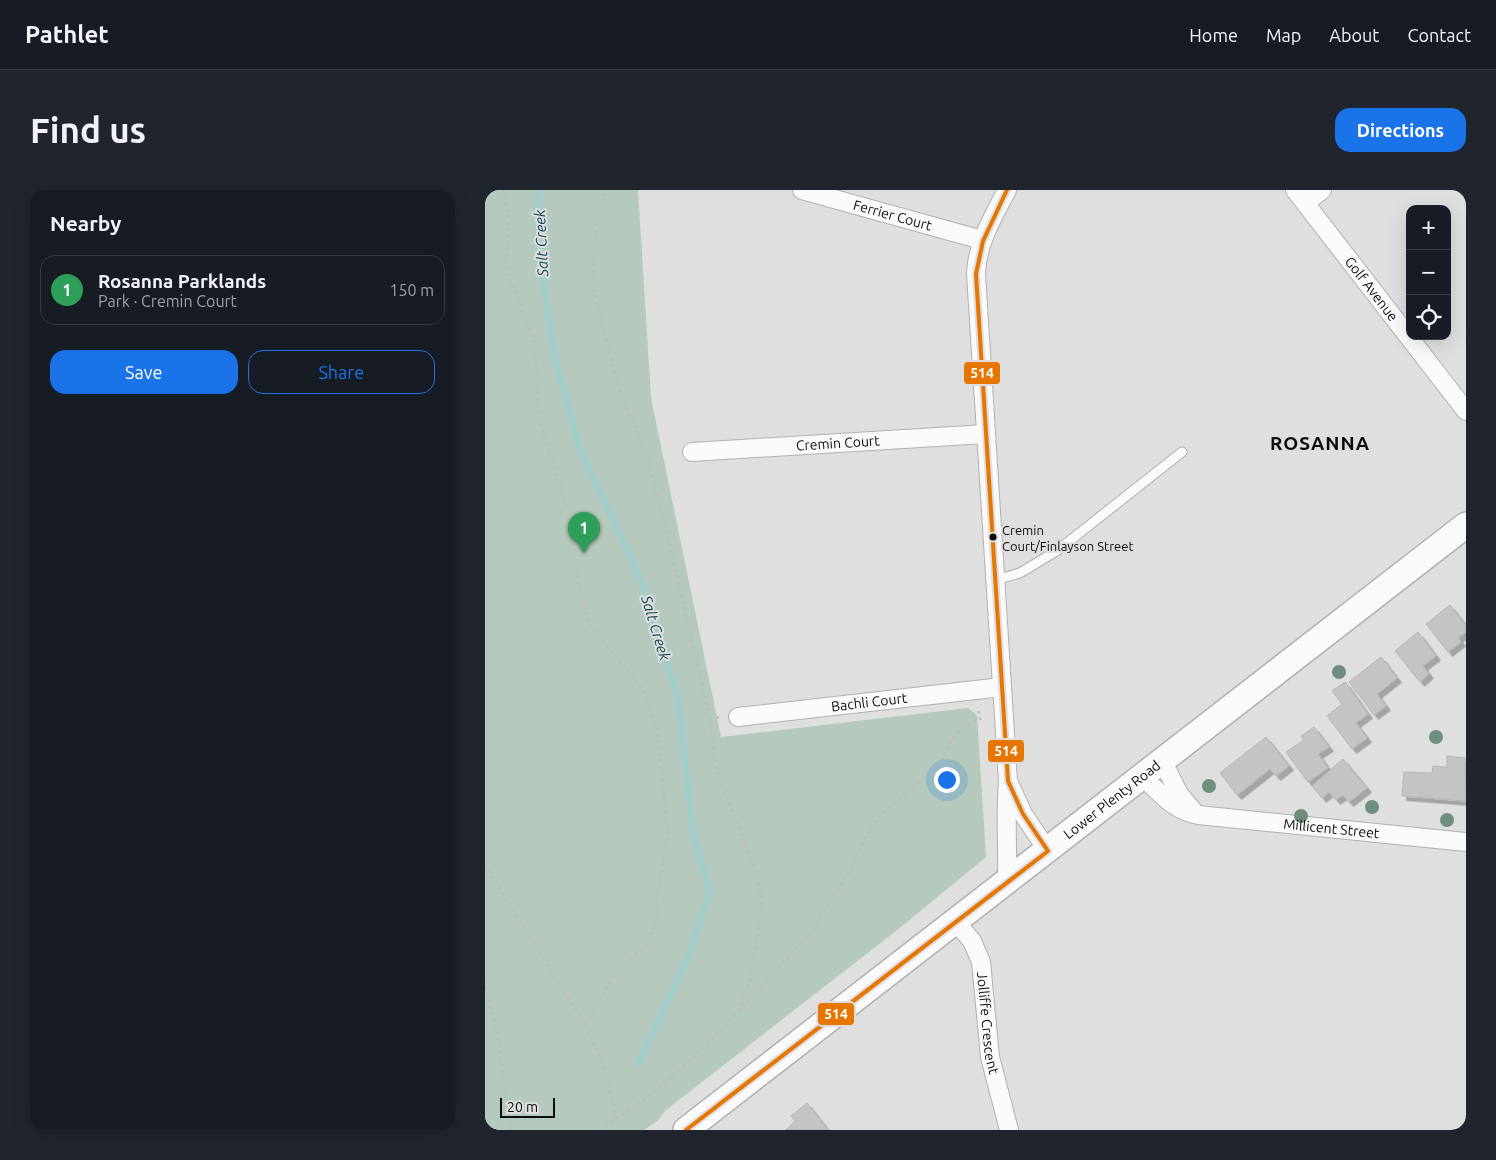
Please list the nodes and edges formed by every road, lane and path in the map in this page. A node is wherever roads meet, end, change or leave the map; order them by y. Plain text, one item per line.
1 (503, 190) edge
2 (605, 190) edge
3 (802, 190) edge
4 (1007, 190) edge
5 (1321, 190) edge
6 (1300, 196) edge
7 (982, 240) junction
8 (1466, 411) edge
9 (985, 434) junction
10 (692, 452) dead end
11 (1181, 452) dead end
12 (1466, 525) edge
13 (995, 580) junction
14 (1002, 687) junction
15 (738, 717) dead end
16 (980, 719) dead end
17 (1153, 769) junction
18 (1008, 781) junction
19 (1198, 815) junction
20 (1466, 842) edge
21 (1047, 851) junction
22 (485, 865) edge
23 (1007, 882) junction
24 (956, 922) junction
25 (485, 982) edge
26 (737, 1014) junction
27 (586, 1026) junction
28 (616, 1120) junction
29 (511, 1130) edge
30 (601, 1130) edge
31 (686, 1130) edge
32 (1009, 1130) edge

1 - 27 path
2 - 26 path
3 - 7 street, Ferrier Court
4 - 7 street
5 - 6 street
6 - 8 street, Golf Avenue
7 - 9 street
9 - 10 street, Cremin Court
9 - 13 street
11 - 13 lane
12 - 17 main road, Lower Plenty Road
13 - 14 street
14 - 15 street, Bachli Court
14 - 18 street
16 - 26 path
17 - 19 street
17 - 19 street, Millicent Street
17 - 21 main road, Lower Plenty Road
18 - 21 street
18 - 23 street
19 - 20 street, Millicent Street
21 - 23 main road, Lower Plenty Road
22 - 27 path
23 - 24 main road, Lower Plenty Road
24 - 31 main road, Lower Plenty Road
24 - 32 street, Jolliffe Crescent
25 - 29 path
26 - 28 path
27 - 28 path
28 - 30 path

